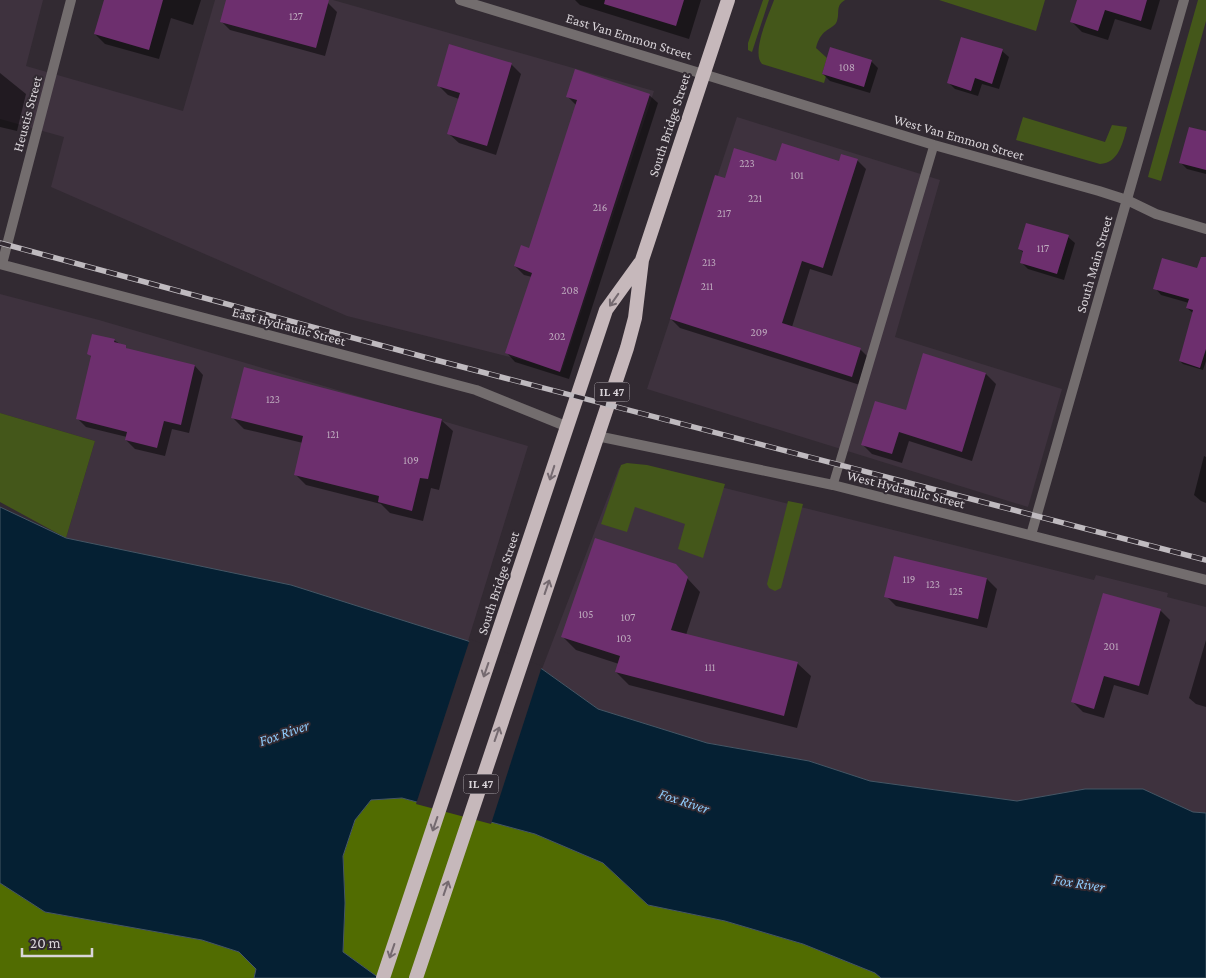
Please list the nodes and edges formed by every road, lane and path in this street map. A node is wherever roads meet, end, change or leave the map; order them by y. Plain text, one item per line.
1 (72, 0) edge
2 (460, 0) edge
3 (728, 0) edge
4 (1184, 0) edge
5 (703, 74) junction
6 (934, 145) junction
7 (1126, 200) junction
8 (1206, 229) edge
9 (642, 260) junction
10 (1, 264) edge
11 (568, 427) junction
12 (597, 436) junction
13 (833, 485) junction
14 (1031, 535) junction
15 (1206, 580) edge
16 (383, 978) edge
17 (416, 978) edge

1 - 10 street, Heustis Street
2 - 5 street, East Van Emmon Street
3 - 5 highway, South Bridge Street
4 - 7 street, South Main Street
5 - 6 street, West Van Emmon Street
5 - 9 highway, South Bridge Street
6 - 7 street, West Van Emmon Street
6 - 13 lane
7 - 8 street, West Van Emmon Street
7 - 14 street, South Main Street
9 -> 11 highway, South Bridge Street
9 - 12 highway, South Bridge Street / IL 47
10 - 11 street, East Hydraulic Street
11 -> 16 highway, South Bridge Street
12 - 13 street, West Hydraulic Street
17 -> 12 highway, South Bridge Street / IL 47
13 - 14 street, West Hydraulic Street
14 - 15 street, West Hydraulic Street

